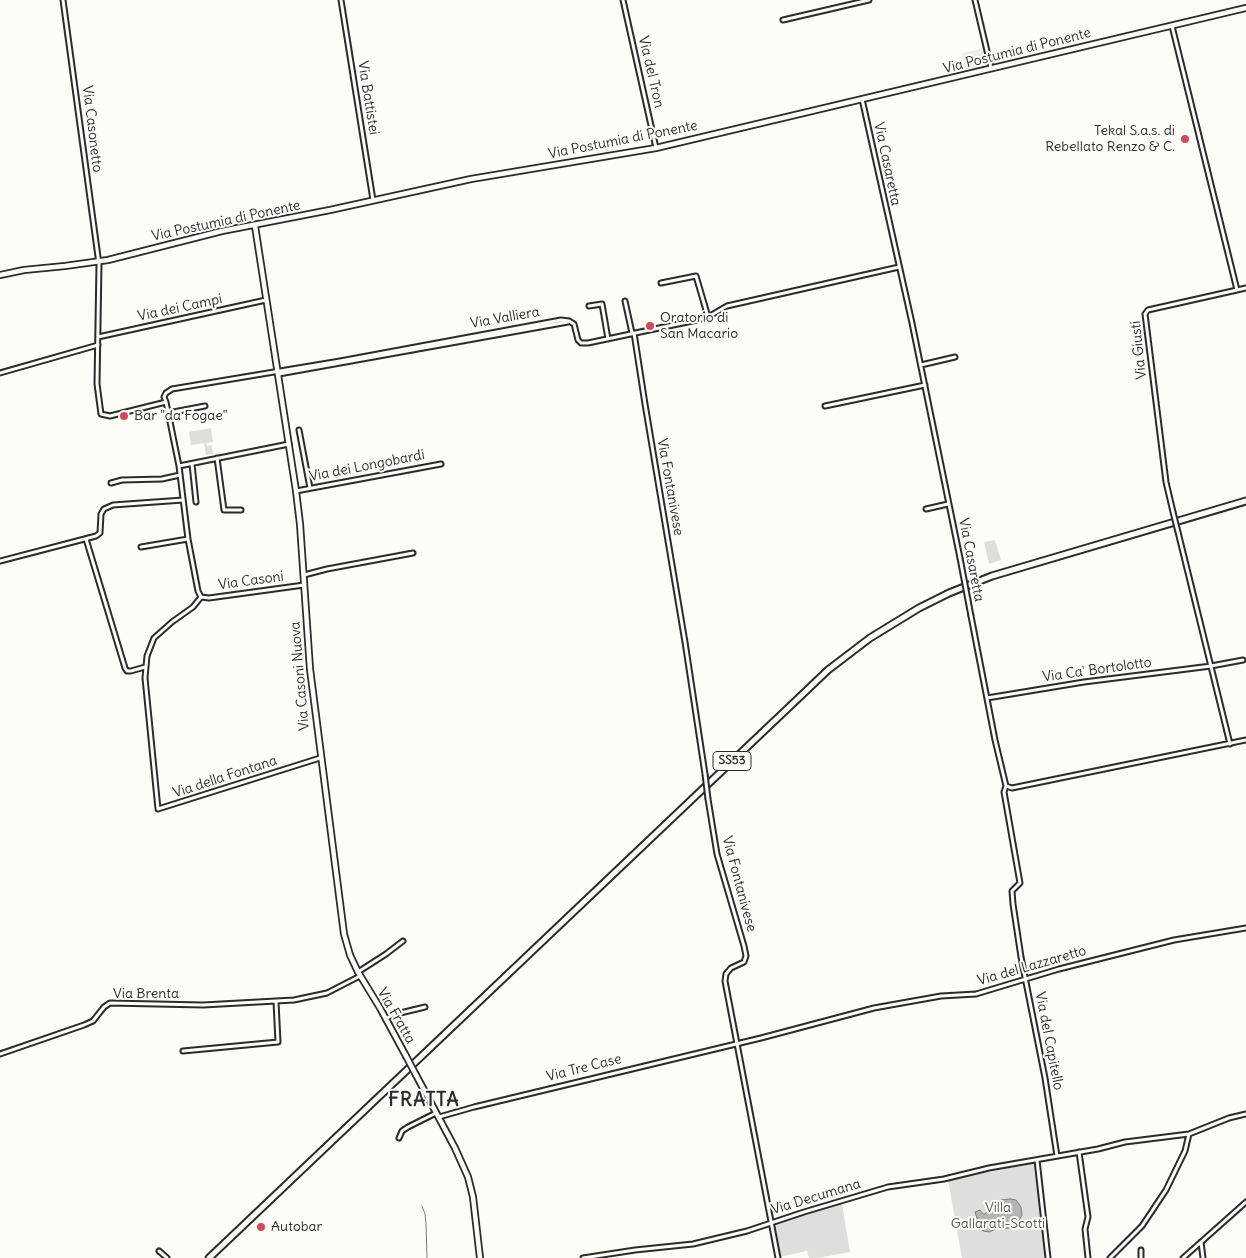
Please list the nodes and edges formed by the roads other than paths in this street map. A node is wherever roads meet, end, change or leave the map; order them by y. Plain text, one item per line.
1 (63, 0) edge
2 (341, 0) edge
3 (623, 0) edge
4 (870, 0) edge
5 (975, 0) edge
6 (1246, 8) edge
7 (783, 20) dead end
8 (1172, 25) junction
9 (991, 68) junction
10 (862, 99) junction
11 (656, 148) junction
12 (373, 200) junction
13 (255, 226) junction
14 (99, 261) junction
15 (899, 267) junction
16 (0, 275) edge
17 (661, 283) dead end
18 (1246, 288) edge
19 (1237, 290) junction
20 (266, 300) junction
21 (625, 301) dead end
22 (589, 306) dead end
23 (708, 317) junction
24 (633, 333) junction
25 (98, 337) junction
26 (608, 339) junction
27 (98, 345) junction
28 (955, 357) dead end
29 (921, 365) junction
30 (0, 373) edge
31 (279, 373) junction
32 (925, 385) junction
33 (166, 402) junction
34 (206, 406) dead end
35 (826, 406) dead end
36 (168, 413) junction
37 (299, 430) dead end
38 (289, 444) junction
39 (217, 458) junction
40 (192, 464) junction
41 (441, 464) dead end
42 (179, 466) junction
43 (180, 474) junction
44 (111, 483) dead end
45 (310, 488) junction
46 (296, 491) junction
47 (183, 500) junction
48 (1246, 501) edge
49 (196, 502) dead end
50 (948, 504) junction
51 (926, 509) dead end
52 (241, 510) dead end
53 (86, 539) junction
54 (188, 539) junction
55 (141, 547) dead end
56 (413, 553) dead end
57 (0, 561) edge
58 (304, 575) junction
59 (304, 585) junction
60 (202, 597) junction
61 (1243, 660) dead end
62 (1211, 666) junction
63 (145, 668) junction
64 (987, 698) junction
65 (1246, 740) edge
66 (1230, 744) junction
67 (320, 758) junction
68 (322, 774) joint
69 (1006, 786) junction
70 (1246, 928) edge
71 (402, 941) dead end
72 (359, 974) junction
73 (1025, 979) junction
74 (276, 1002) junction
75 (425, 1008) dead end
76 (386, 1019) junction
77 (736, 1043) junction
78 (183, 1051) dead end
79 (0, 1054) edge
80 (1246, 1114) edge
81 (437, 1115) junction
82 (1189, 1134) junction
83 (399, 1138) dead end
84 (1079, 1152) junction
85 (1057, 1156) junction
86 (1036, 1160) junction
87 (1246, 1202) edge
88 (771, 1222) junction
89 (1201, 1242) junction
90 (1141, 1250) dead end
91 (159, 1251) dead end
92 (167, 1258) edge
93 (209, 1258) edge
94 (480, 1258) edge
95 (582, 1258) edge
96 (778, 1258) edge
97 (1048, 1258) edge
98 (1088, 1258) edge
99 (1110, 1258) edge
100 (1141, 1258) edge
101 (1183, 1258) edge
102 (1203, 1258) edge

1 - 14 street, Via Casonetto
2 - 12 street, Via Battistei
3 - 11 street, Via del Tron
4 - 7 street
5 - 9 street
6 - 8 main road, Via Postumia di Ponente
8 - 9 main road, Via Postumia di Ponente
8 - 19 street
9 - 10 main road, Via Postumia di Ponente
10 - 11 main road, Via Postumia di Ponente
10 - 15 street, Via Casaretta
11 - 12 main road, Via Postumia di Ponente
12 - 13 main road, Via Postumia di Ponente
13 - 14 main road, Via Postumia di Ponente
13 - 20 main road, Via Casoni Nuova
14 - 16 main road, Via Postumia di Ponente
14 - 25 street, Via Casonetto
15 - 23 street
15 - 29 street, Via Casaretta
17 - 23 street
18 - 19 street
19 - 62 street, Via Giusti, bridge
20 - 25 street, Via dei Campi
20 - 31 main road, Via Casoni Nuova
21 - 24 street, Via Fontanivese
22 - 26 street
23 - 24 street
24 - 26 street
24 - 77 street, Via Fontanivese, bridge
25 - 27 street, Via Casonetto
26 - 31 street, Via Valliera
27 - 30 street
27 - 33 street
28 - 29 street
29 - 32 street, Via Casaretta
31 - 33 street, Via Valliera
31 - 38 main road, Via Casoni Nuova
32 - 35 street
32 - 50 street, Via Casaretta
33 - 36 street, Via Casoni
34 - 36 street
36 - 42 street, Via Casoni
37 - 45 street
38 - 39 street
38 - 46 main road, Via Casoni Nuova
39 - 40 street
39 - 52 street
40 - 42 street
40 - 49 street
41 - 45 street, Via dei Longobardi
42 - 43 street, Via Casoni
43 - 44 street
43 - 47 street, Via Casoni
45 - 46 street, Via dei Longobardi
46 - 58 main road, Via Casoni Nuova
47 - 53 street
47 - 54 street, Via Casoni
48 - 93 highway, SS53
50 - 51 street
50 - 64 street, Via Casaretta, bridge
53 - 57 street
53 - 63 street
54 - 55 street
54 - 60 street, Via Casoni
56 - 58 street
58 - 59 main road, Via Casoni Nuova
59 - 60 street, Via Casoni
59 - 67 main road, Via Casoni Nuova
60 - 63 street, Via della Fontana
61 - 62 street, Via Ca' Bortolotto
62 - 64 street, Via Ca' Bortolotto
62 - 66 street, Via Giusti
63 - 67 street, Via della Fontana
64 - 69 street, Via Casaretta
65 - 66 street
66 - 69 street
67 - 68 main road, Via Casoni Nuova
68 - 72 main road, Via Fratta
69 - 73 street, Via del Capitello
70 - 73 street, Via del Lazzaretto
71 - 72 street, Via Brenta
72 - 74 street, Via Brenta
72 - 76 main road, Via Fratta
73 - 77 street, Via del Lazzaretto
73 - 85 street, Via del Capitello
74 - 78 street
74 - 79 street, Via Brenta
75 - 76 street
76 - 81 main road, Via Fratta, bridge
77 - 81 street, Via Tre Case
77 - 88 street, Via Fontanivese
80 - 82 street, Via Decumana
81 - 83 street, Via Tre Case
81 - 94 main road, Via Fratta
82 - 84 street, Via Decumana
82 - 99 street
84 - 85 street, Via Decumana
84 - 98 street
85 - 86 street, Via Decumana
86 - 88 street, Via Decumana
86 - 97 street
87 - 89 street
88 - 95 street, Via Decumana
88 - 96 street, Via Fontanivese
89 - 101 street
89 - 102 street
90 - 100 street
91 - 92 street

